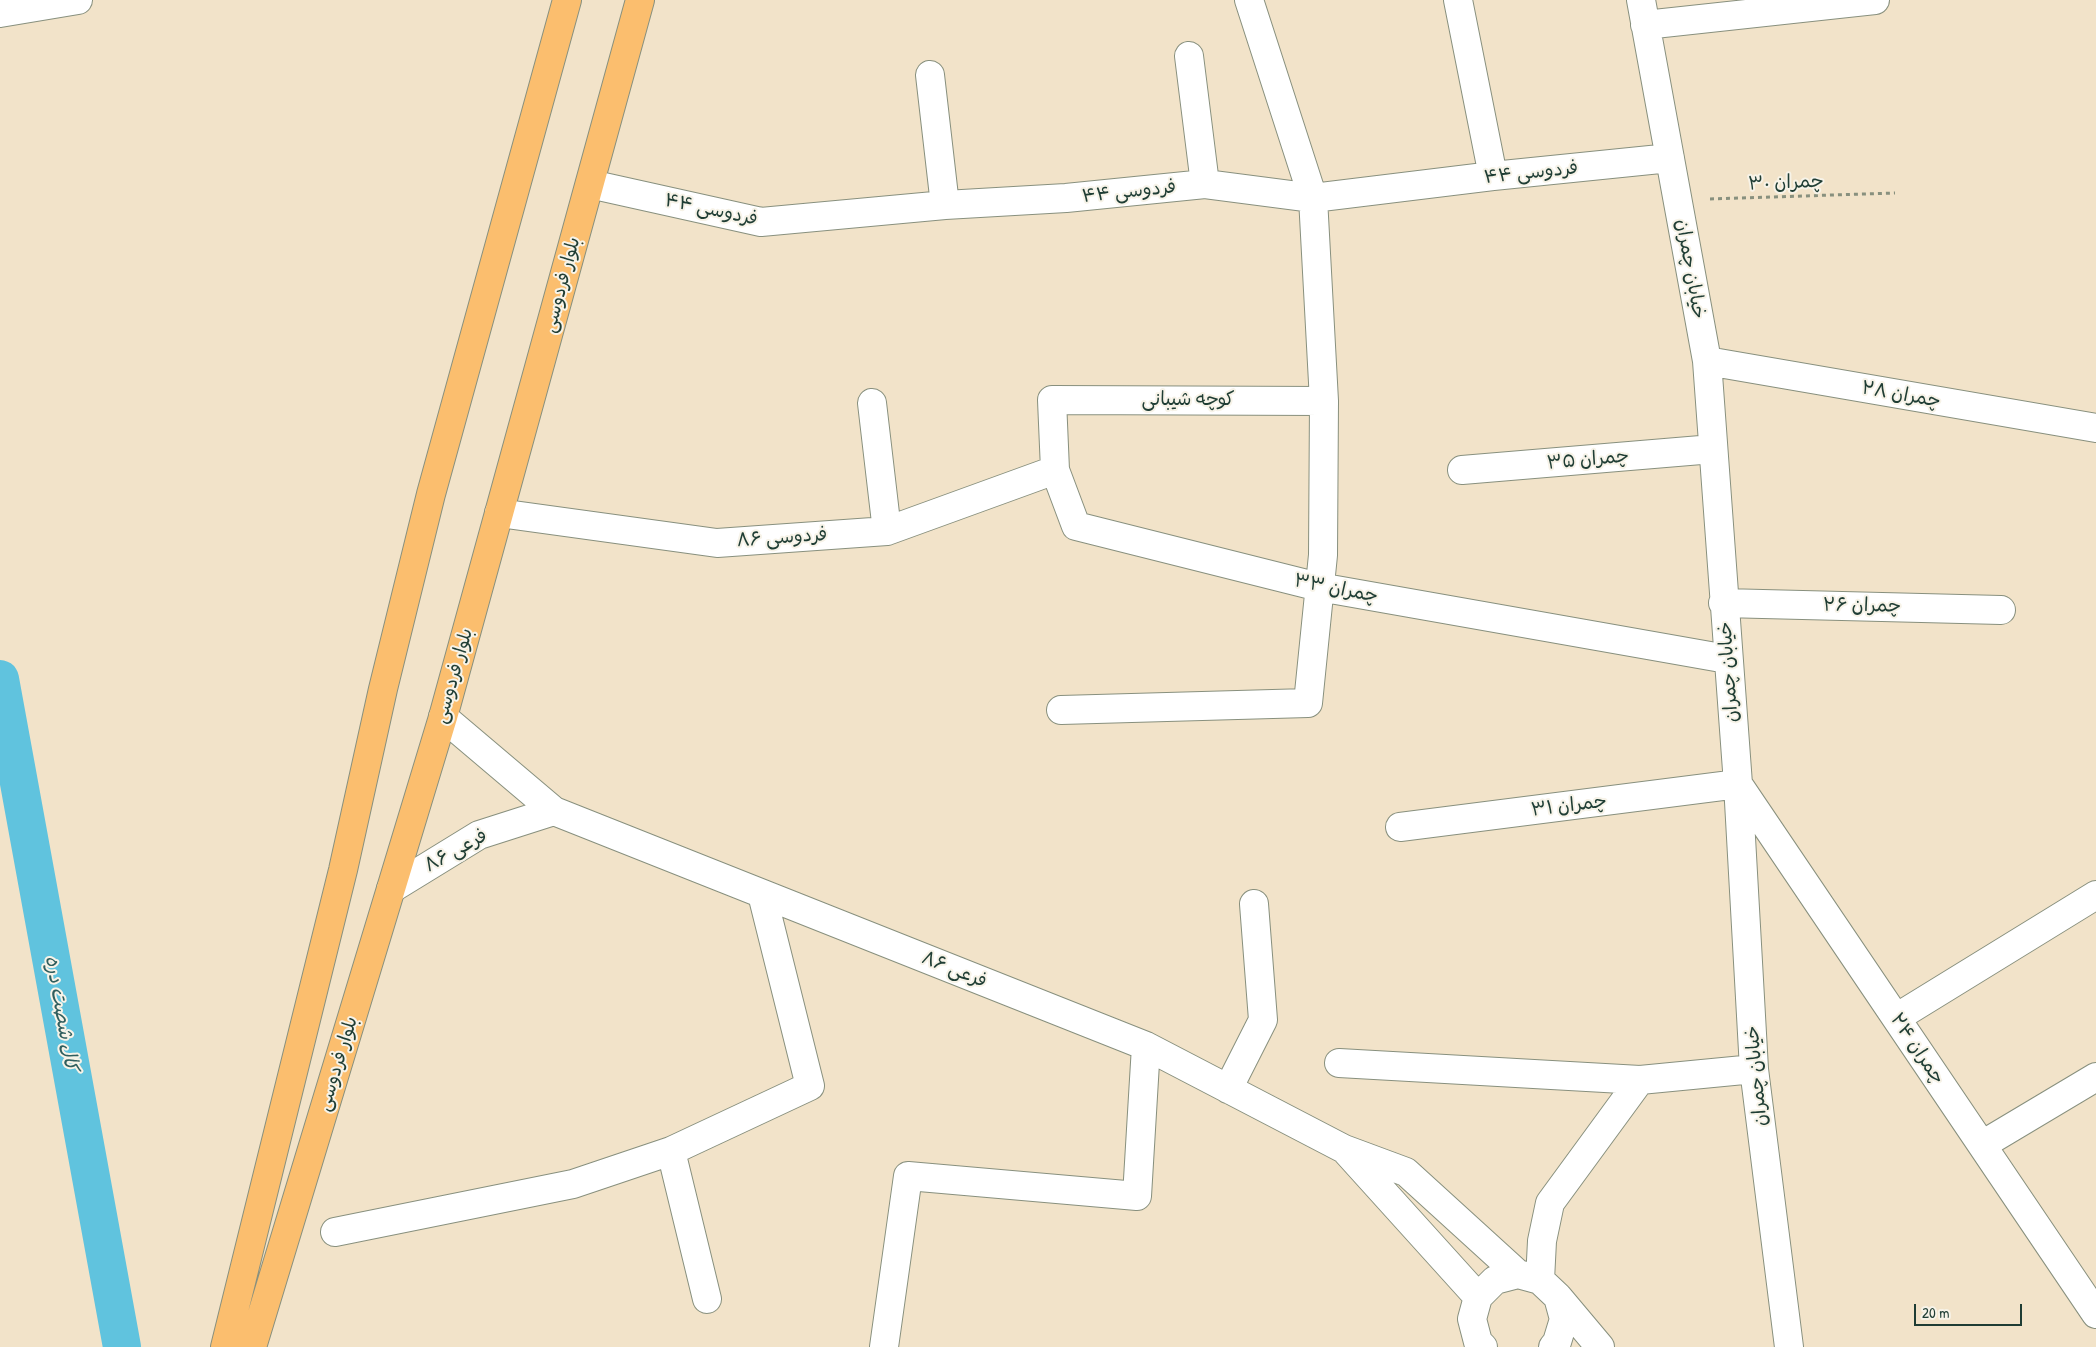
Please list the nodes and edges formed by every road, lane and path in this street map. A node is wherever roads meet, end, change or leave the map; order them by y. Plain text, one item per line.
1 (78, 0) edge
2 (567, 0) edge
3 (640, 0) edge
4 (1249, 0) edge
5 (1458, 0) edge
6 (1876, 0) edge
7 (0, 13) edge
8 (1643, 13) edge
9 (1189, 56) dead end
10 (930, 75) dead end
11 (1670, 158) junction
12 (1492, 176) junction
13 (590, 184) junction
14 (1205, 184) junction
15 (1895, 193) dead end
16 (1313, 198) junction
17 (1677, 200) junction
18 (945, 205) junction
19 (1707, 362) junction
20 (1052, 400) joint
21 (1324, 401) junction
22 (872, 403) dead end
23 (2096, 428) edge
24 (1713, 449) junction
25 (1055, 470) junction
26 (1462, 470) dead end
27 (499, 513) junction
28 (887, 531) junction
29 (1319, 588) junction
30 (1724, 603) junction
31 (2001, 610) dead end
32 (1728, 659) junction
33 (1061, 710) dead end
34 (443, 717) junction
35 (1738, 784) junction
36 (554, 811) junction
37 (1400, 827) dead end
38 (390, 889) junction
39 (762, 894) junction
40 (2096, 895) edge
41 (1254, 904) dead end
42 (1896, 1018) junction
43 (1146, 1046) junction
44 (1339, 1063) dead end
45 (1754, 1069) junction
46 (2096, 1077) edge
47 (1640, 1080) junction
48 (1228, 1089) junction
49 (1982, 1145) junction
50 (1344, 1149) junction
51 (671, 1151) junction
52 (334, 1232) dead end
53 (1539, 1283) junction
54 (1478, 1297) junction
55 (707, 1299) dead end
56 (2096, 1314) edge
57 (225, 1347) edge
58 (252, 1347) edge
59 (884, 1347) edge
60 (1483, 1347) edge
61 (1553, 1347) edge
62 (1600, 1347) edge
63 (1788, 1347) edge

1 - 7 street
2 - 57 main road, بلوار فردوسی
3 - 13 main road, بلوار فردوسی
4 - 16 street
5 - 12 street
6 - 8 street
8 - 11 street, خیابان چمران
9 - 14 street
10 - 18 street
11 - 12 street, فردوسی ۴۴
11 - 17 street, خیابان چمران
12 - 16 street, فردوسی ۴۴
13 - 18 street, فردوسی ۴۴
13 - 27 main road, بلوار فردوسی
14 - 16 street, فردوسی ۴۴
14 - 18 street, فردوسی ۴۴
15 - 17 path, چمران ۳۰
16 - 21 street
17 - 19 street, خیابان چمران
19 - 23 street, چمران ۲۸
19 - 24 street, خیابان چمران
20 - 21 street, کوچه شیبانی
20 - 25 street, چمران ۳۳
21 - 29 street
22 - 28 street
24 - 26 street, چمران ۳۵
24 - 30 street, خیابان چمران
25 - 28 street, فردوسی ۸۶
25 - 29 street, چمران ۳۳
27 - 28 street, فردوسی ۸۶
27 - 34 main road, بلوار فردوسی
29 - 32 street, چمران ۳۳
29 - 33 street
30 - 31 street, چمران ۲۶
30 - 32 street, خیابان چمران
32 - 35 street, خیابان چمران
34 - 36 street, فرعی ۸۶
34 - 38 main road, بلوار فردوسی
35 - 37 street, چمران ۳۱
35 - 42 street, چمران ۲۴
35 - 45 street, خیابان چمران
36 - 38 street, فرعی ۸۶
36 - 39 street, فرعی ۸۶
38 - 58 main road, بلوار فردوسی
39 - 43 street, فرعی ۸۶
39 - 51 street
40 - 42 street
41 - 48 street
42 - 49 street, چمران ۲۴
43 - 48 street, فرعی ۸۶
43 - 59 street
44 - 47 street
45 - 47 street
45 - 63 street, خیابان چمران
46 - 49 street
47 - 53 street
48 - 50 street, فرعی ۸۶
49 - 56 street, چمران ۲۴
50 - 53 street
50 - 54 street
51 - 52 street
51 - 55 street
53 - 54 street
53 - 61 street
53 - 62 street
54 - 60 street

